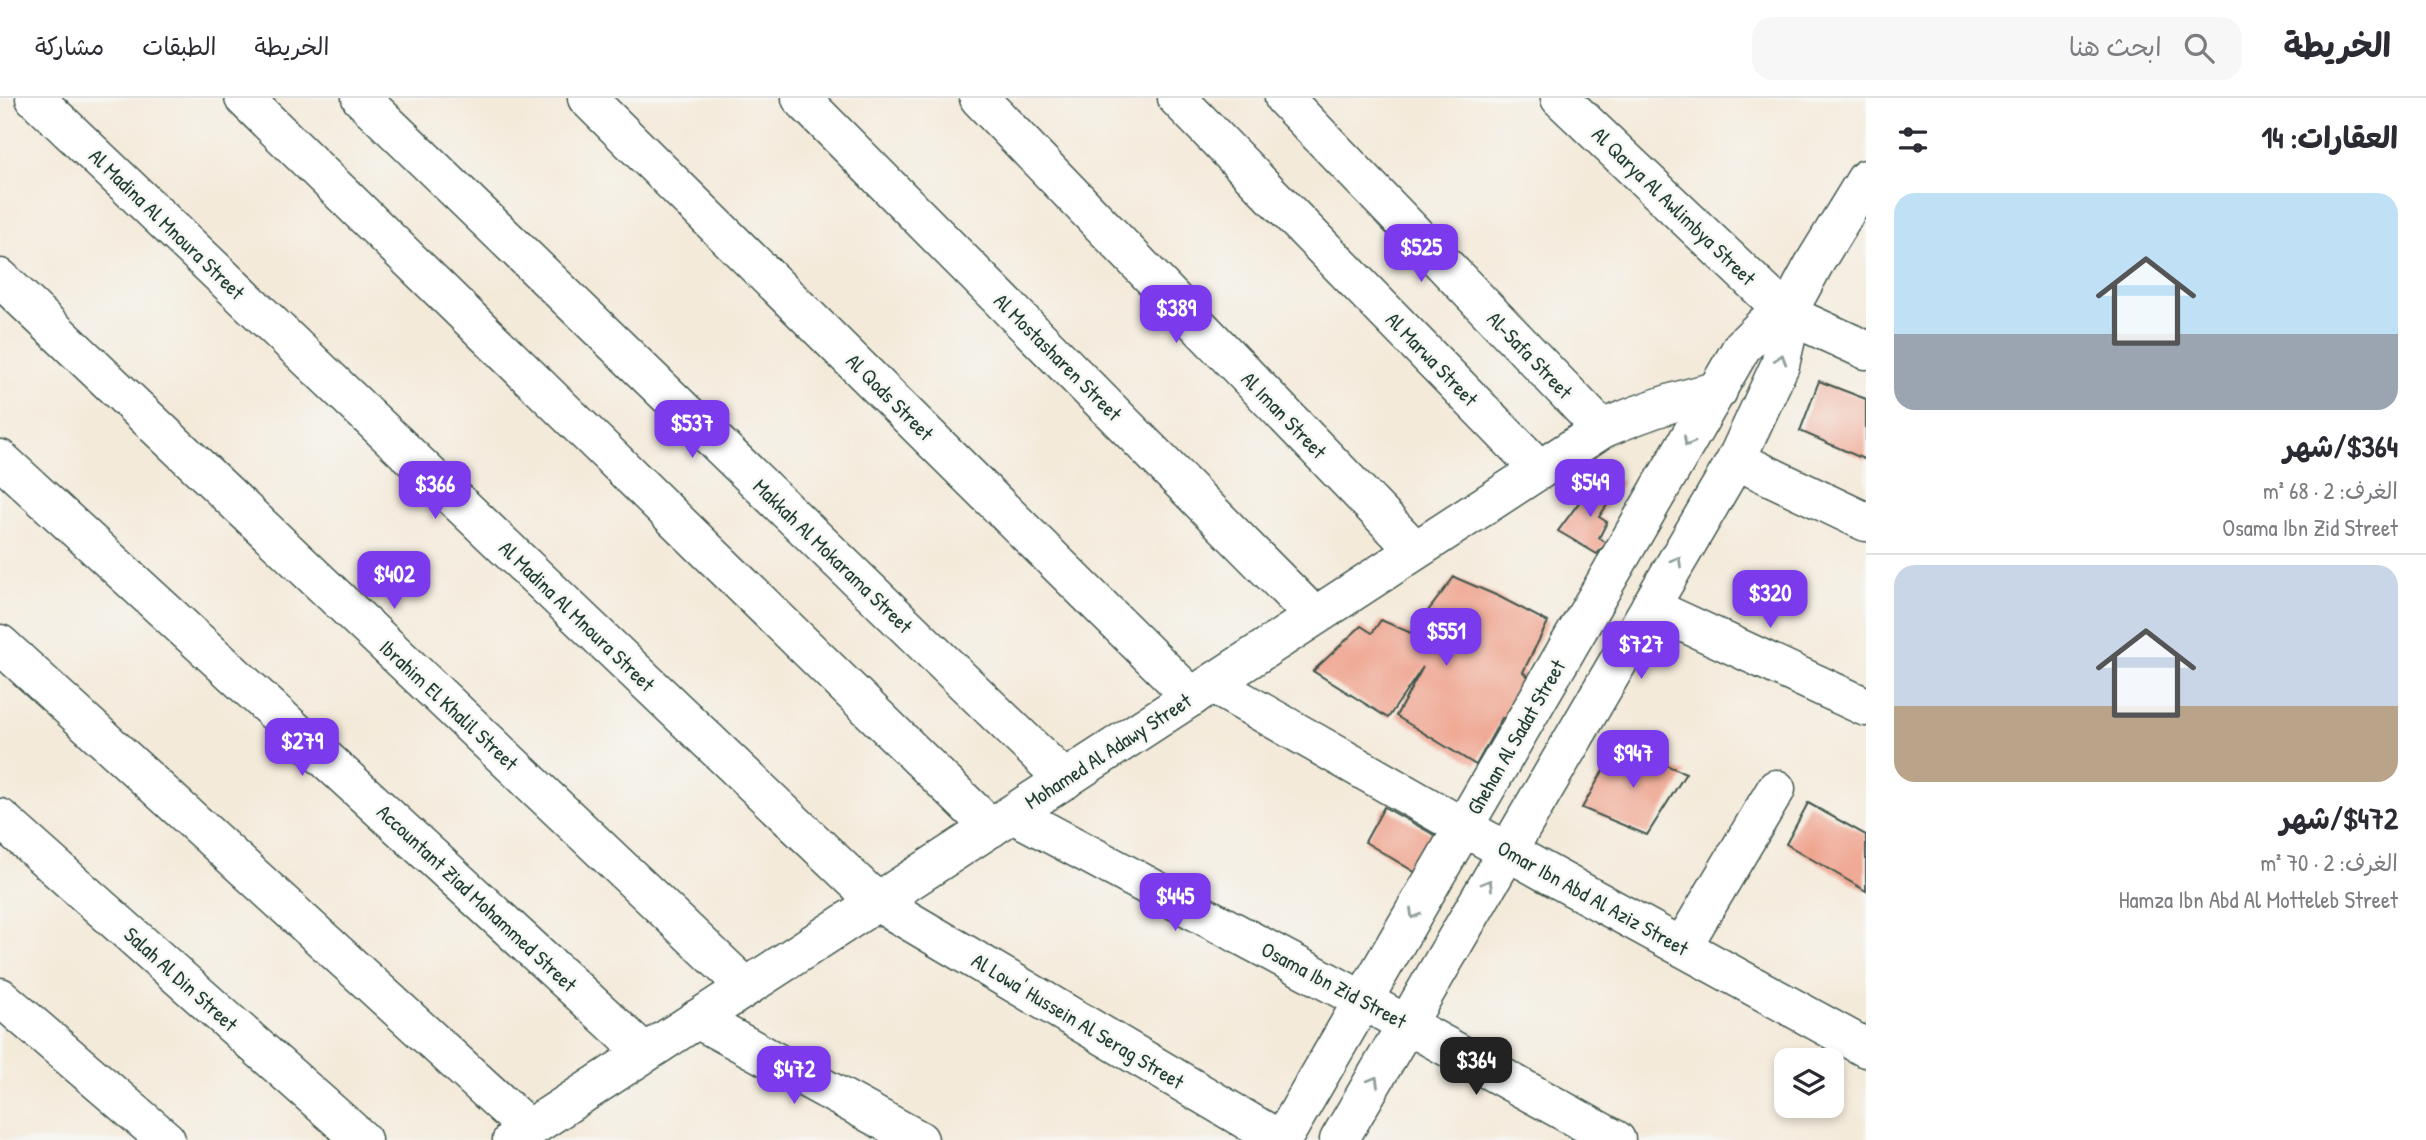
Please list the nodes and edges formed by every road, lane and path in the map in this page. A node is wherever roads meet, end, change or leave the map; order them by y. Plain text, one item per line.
1 (35, 98) edge
2 (244, 98) edge
3 (361, 98) edge
4 (587, 98) edge
5 (802, 98) edge
6 (979, 98) edge
7 (1177, 98) edge
8 (1284, 98) edge
9 (1560, 98) edge
10 (1866, 179) edge
11 (0, 278) edge
12 (1787, 314) junction
13 (1866, 350) edge
14 (1718, 391) junction
15 (1602, 429) junction
16 (0, 459) edge
17 (1736, 460) junction
18 (1540, 470) junction
19 (1866, 522) edge
20 (1415, 550) junction
21 (1650, 607) junction
22 (1314, 616) junction
23 (0, 644) edge
24 (1202, 690) junction
25 (1866, 707) edge
26 (1065, 780) junction
27 (1776, 789) dead end
28 (0, 818) edge
29 (1002, 821) junction
30 (1463, 827) junction
31 (1508, 850) junction
32 (877, 902) junction
33 (1682, 947) junction
34 (747, 987) junction
35 (0, 997) edge
36 (1364, 1001) junction
37 (696, 1019) junction
38 (1407, 1025) junction
39 (1864, 1041) edge
40 (645, 1053) junction
41 (521, 1134) edge
42 (166, 1140) edge
43 (362, 1140) edge
44 (919, 1140) edge
45 (1281, 1140) edge
46 (1339, 1140) edge
47 (1616, 1140) edge

1 - 32 street, Al Madina Al Mnoura Street
2 - 29 street, Osama Ibn Zid Street
3 - 26 street, Makkah Al Mokarama Street
4 - 24 street, Al Qods Street
5 - 22 street, Al Mostasharen Street
6 - 20 street, Al Iman Street
7 - 18 street, Al Marwa Street
8 - 15 street, Al-Safa Street
9 - 12 street, Al Qarya Al Awlimbya Street
10 - 12 street, Ghehan Al Sadat Street
11 - 34 street, Ibrahim El Khalil Street
12 - 13 street, Al Qarya Al Awlimbya Street
12 - 14 street, Ghehan Al Sadat Street
17 -> 12 street, Ghehan Al Sadat Street
14 - 15 street, Mohamed Al Adawy Street
14 -> 30 street, Ghehan Al Sadat Street
15 - 18 street, Mohamed Al Adawy Street
16 - 40 street, Accountant Ziad Mohammed Street
17 - 19 street
21 -> 17 street, Ghehan Al Sadat Street
18 - 20 street, Mohamed Al Adawy Street
20 - 22 street, Mohamed Al Adawy Street
21 - 25 street
21 - 31 street, Ghehan Al Sadat Street
22 - 24 street, Mohamed Al Adawy Street
23 - 41 street
24 - 26 street, Mohamed Al Adawy Street
24 - 30 street, Omar Ibn Abd Al Aziz Street
26 - 29 street, Mohamed Al Adawy Street
27 - 33 street
28 - 43 street, Salah Al Din Street
29 - 32 street, Mohamed Al Adawy Street
29 - 36 street, Osama Ibn Zid Street
30 - 31 street, Omar Ibn Abd Al Aziz Street
30 -> 36 street, Ghehan Al Sadat Street
31 - 33 street, Omar Ibn Abd Al Aziz Street
38 -> 31 street, Ghehan Al Sadat Street
32 - 34 street, Mohamed Al Adawy Street
32 - 45 street, Al Lowa' Hussein Al Serag Street
33 - 39 street, Omar Ibn Abd Al Aziz Street
34 - 37 street, Mohamed Al Adawy Street
35 - 42 street
36 - 38 street, Osama Ibn Zid Street
36 - 45 street, Ghehan Al Sadat Street
37 - 40 street, Mohamed Al Adawy Street
37 - 44 street
46 -> 38 street, Ghehan Al Sadat Street
38 - 47 street, Osama Ibn Zid Street
40 - 41 street, Mohamed Al Adawy Street

